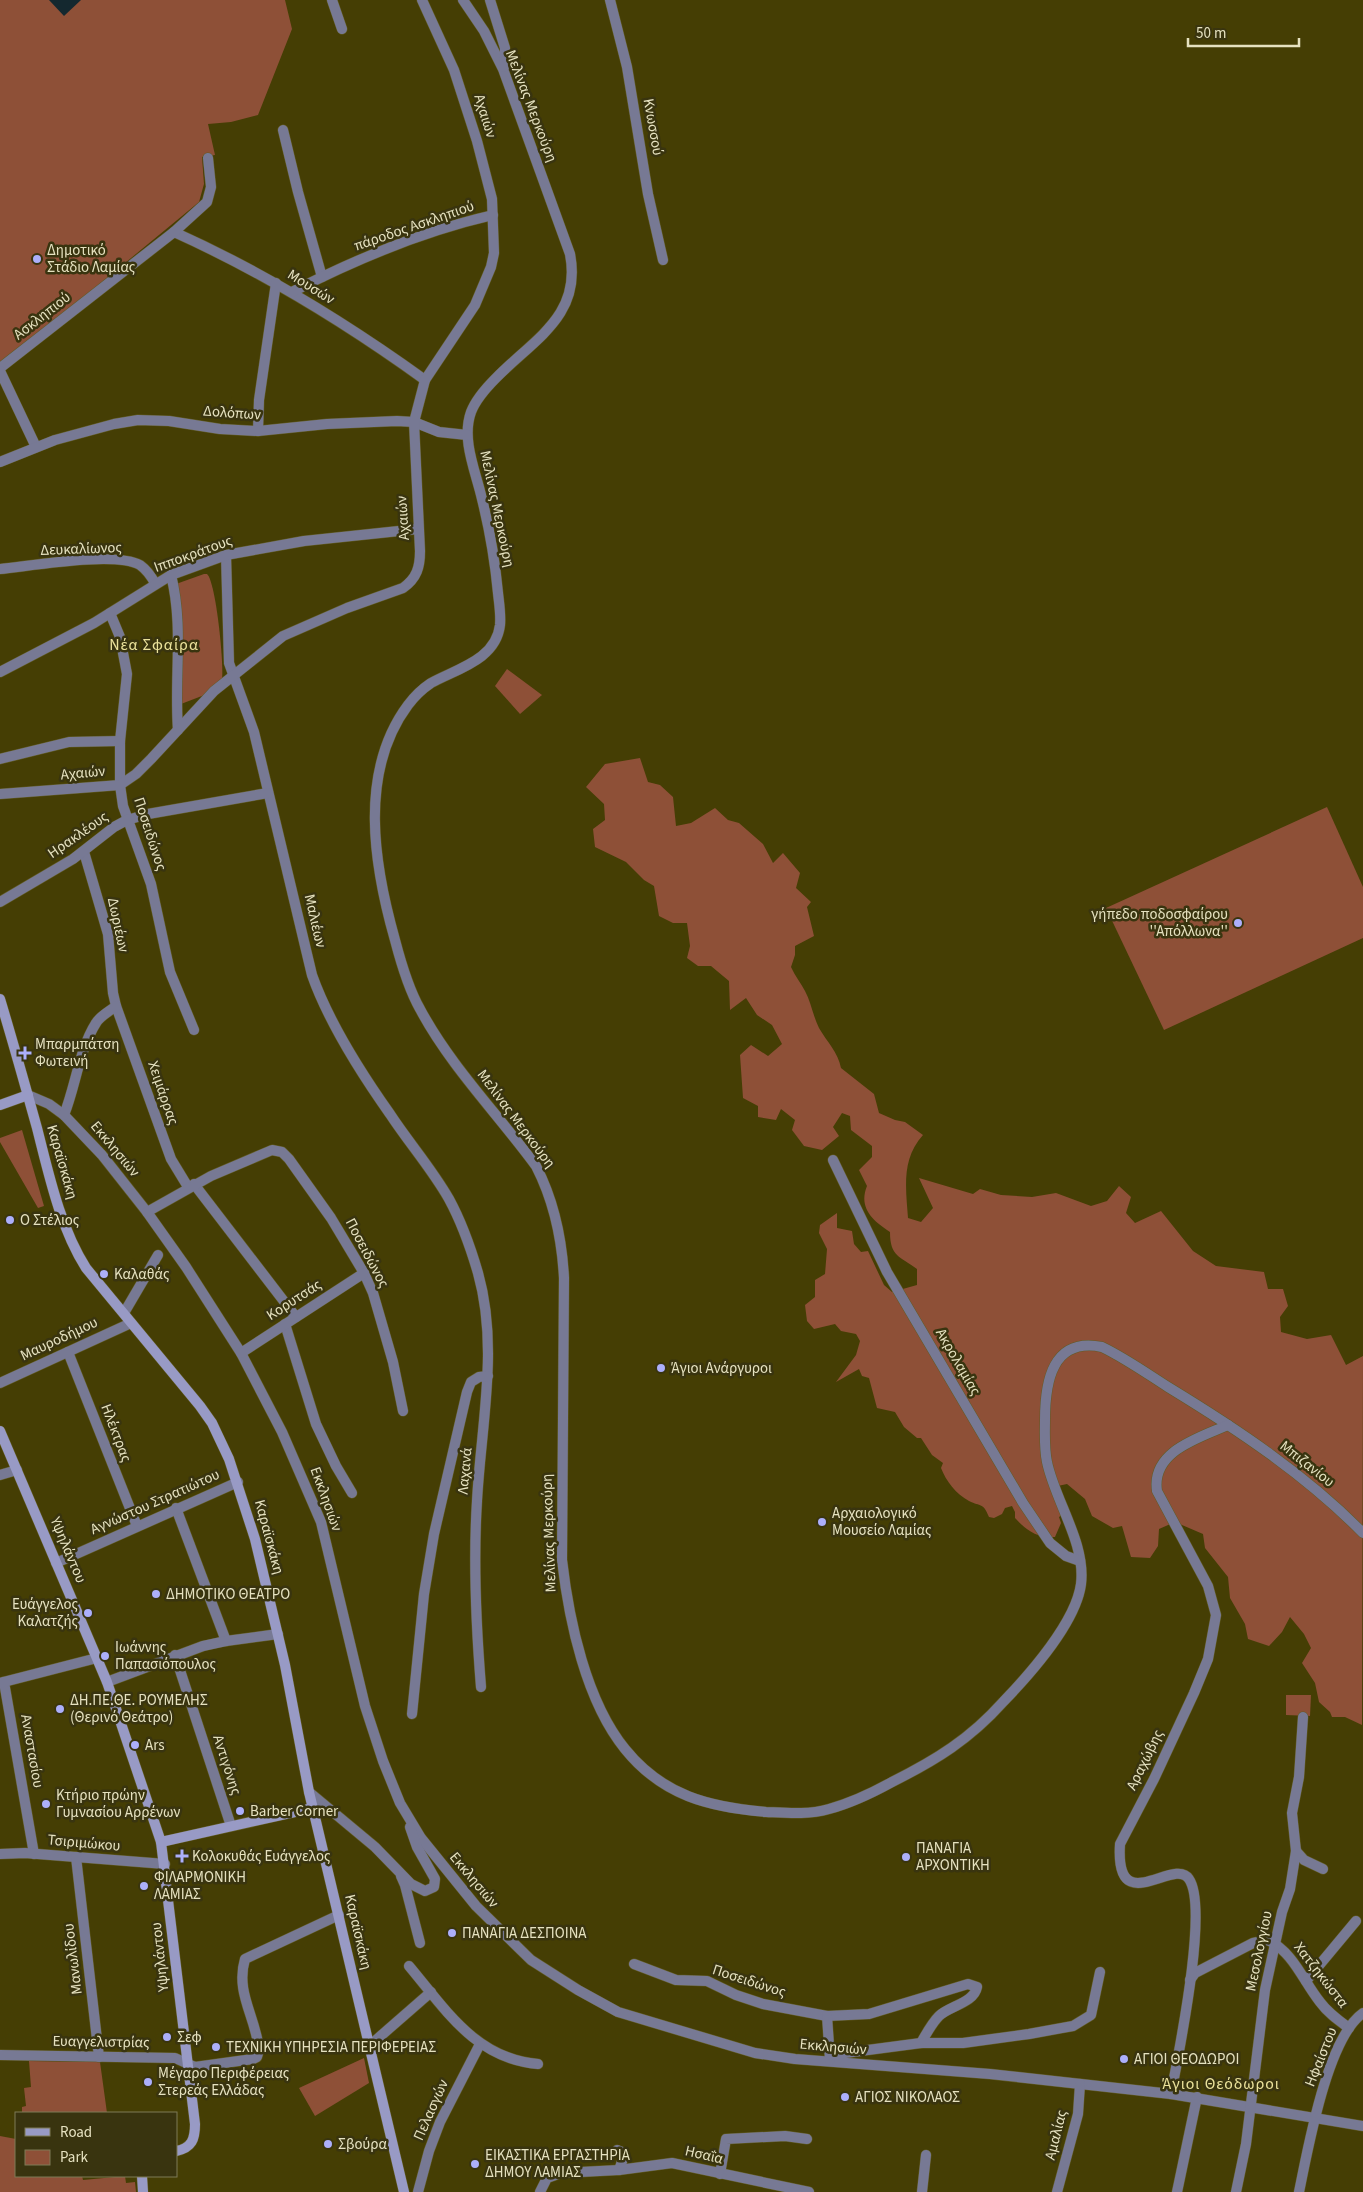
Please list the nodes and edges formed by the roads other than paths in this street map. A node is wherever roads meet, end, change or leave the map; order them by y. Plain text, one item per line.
1 (332, 0) edge
2 (422, 0) edge
3 (463, 0) edge
4 (490, 0) edge
5 (610, 0) edge
6 (342, 29) dead end
7 (503, 69) junction
8 (283, 130) dead end
9 (208, 158) dead end
10 (493, 215) junction
11 (174, 232) junction
12 (663, 260) dead end
13 (322, 277) junction
14 (276, 283) junction
15 (292, 292) junction
16 (0, 369) edge
17 (425, 380) junction
18 (414, 422) junction
19 (258, 431) junction
20 (467, 435) junction
21 (36, 447) junction
22 (0, 462) edge
23 (418, 529) junction
24 (226, 555) junction
25 (0, 569) edge
26 (171, 575) junction
27 (155, 583) junction
28 (110, 614) junction
29 (0, 672) edge
30 (234, 676) junction
31 (178, 730) junction
32 (120, 741) junction
33 (0, 759) edge
34 (120, 785) junction
35 (268, 793) junction
36 (0, 794) edge
37 (127, 820) junction
38 (84, 852) junction
39 (0, 902) edge
40 (0, 999) edge
41 (116, 1006) junction
42 (194, 1030) dead end
43 (28, 1095) junction
44 (0, 1105) edge
45 (64, 1115) junction
46 (833, 1160) dead end
47 (191, 1186) junction
48 (147, 1212) junction
49 (158, 1255) dead end
50 (473, 1259) joint
51 (364, 1274) junction
52 (124, 1313) junction
53 (296, 1316) junction
54 (131, 1323) junction
55 (285, 1324) junction
56 (68, 1352) junction
57 (240, 1353) junction
58 (488, 1376) junction
59 (0, 1383) edge
60 (404, 1411) dead end
61 (1228, 1425) junction
62 (0, 1430) edge
63 (17, 1470) junction
64 (0, 1475) edge
65 (238, 1482) junction
66 (352, 1493) dead end
67 (176, 1508) junction
68 (136, 1526) junction
69 (1069, 1528) joint
70 (1363, 1533) edge
71 (1080, 1561) junction
72 (56, 1563) junction
73 (278, 1634) junction
74 (226, 1641) junction
75 (175, 1656) junction
76 (97, 1658) junction
77 (107, 1682) junction
78 (2, 1683) edge
79 (481, 1687) dead end
80 (412, 1714) dead end
81 (1303, 1717) dead end
82 (309, 1792) junction
83 (313, 1808) junction
84 (408, 1818) junction
85 (231, 1826) junction
86 (161, 1842) junction
87 (1296, 1851) junction
88 (0, 1854) edge
89 (34, 1854) junction
90 (76, 1857) junction
91 (165, 1864) junction
92 (1323, 1870) dead end
93 (400, 1874) junction
94 (339, 1915) junction
95 (1356, 1921) dead end
96 (420, 1943) dead end
97 (1275, 1944) junction
98 (634, 1964) dead end
99 (409, 1966) dead end
100 (1100, 1972) dead end
101 (1190, 1980) junction
102 (1306, 1981) junction
103 (431, 1992) junction
104 (1363, 2013) edge
105 (827, 2016) junction
106 (1349, 2028) junction
107 (921, 2043) junction
108 (480, 2044) junction
109 (368, 2047) junction
110 (0, 2055) edge
111 (99, 2057) junction
112 (830, 2059) junction
113 (538, 2064) dead end
114 (187, 2065) junction
115 (1075, 2083) junction
116 (1170, 2094) junction
117 (1197, 2097) junction
118 (1250, 2106) junction
119 (1316, 2117) junction
120 (1363, 2126) edge
121 (807, 2139) dead end
122 (178, 2150) edge
123 (616, 2150) dead end
124 (926, 2155) dead end
125 (619, 2170) junction
126 (720, 2174) junction
127 (142, 2177) edge
128 (794, 2191) edge
129 (143, 2192) edge
130 (404, 2192) edge
131 (418, 2192) edge
132 (540, 2192) edge
133 (809, 2192) edge
134 (922, 2192) edge
135 (1057, 2192) edge
136 (1177, 2192) edge
137 (1236, 2192) edge
138 (1299, 2192) edge

1 - 6 street
2 - 10 street, Αχαιών
3 - 7 street, Μελίνας Μερκούρη
4 - 7 street
5 - 12 street, Κνωσσού
7 - 20 street, Μελίνας Μερκούρη
8 - 13 street
9 - 11 street, Ασκληπιού
10 - 13 street, πάροδος Ασκληπιού
10 - 17 street, Αχαιών
11 - 14 street, Μουσών
11 - 16 street, Ασκληπιού
13 - 15 street, πάροδος Ασκληπιού
14 - 15 street, Μουσών
14 - 19 street
15 - 17 street, Μουσών
16 - 21 street
17 - 18 street, Αχαιών
18 - 19 street, Δολόπων
18 - 20 street, Δολόπων
18 - 23 street, Αχαιών
19 - 21 street, Δολόπων
20 - 71 street, Μελίνας Μερκούρη
21 - 22 street, Δολόπων
23 - 24 street, Ιπποκράτους
23 - 30 street, Αχαιών
24 - 26 street, Ιπποκράτους
24 - 30 street, Μαλιέων
25 - 27 street, Δευκαλίωνος
26 - 27 street, Ιπποκράτους
26 - 31 street
27 - 28 street, Ιπποκράτους
28 - 29 street, Ιπποκράτους
28 - 32 street, Ποσειδώνος
30 - 31 street, Αχαιών
30 - 35 street, Μαλιέων
31 - 34 street, Αχαιών
32 - 33 street
32 - 34 street, Ποσειδώνος
34 - 36 street, Αχαιών
34 - 37 street, Ποσειδώνος
35 - 37 street, Ηρακλέους
35 - 50 street, Μαλιέων
37 - 38 street, Ηρακλέους
37 - 42 street, Ποσειδώνος
38 - 39 street, Ηρακλέους
38 - 41 street, Δωριέων
40 - 43 main road, Καραϊσκάκη
41 - 45 street
41 - 47 street, Χειμάρρας
43 - 44 main road
43 - 45 street, Εκκλησιών
43 - 52 main road, Καραϊσκάκη
45 - 48 street, Εκκλησιών
46 - 71 street, Ακρολαμίας
47 - 48 street
47 - 51 street, Ποσειδώνος
47 - 53 street, Χειμάρρας
48 - 57 street, Εκκλησιών
49 - 52 street
50 - 58 street, Λαχανά
51 - 53 street, Κορυτσάς
51 - 60 street, Ποσειδώνος
52 - 54 main road, Καραϊσκάκη
53 - 55 street, Κορυτσάς
54 - 56 street, Μαυροδήμου
54 - 65 main road, Καραϊσκάκη
55 - 57 street, Κορυτσάς
55 - 66 street
56 - 59 street, Μαυροδήμου
56 - 68 street, Ηλέκτρας
57 - 84 street, Εκκλησιών
58 - 79 street, Λαχανά
58 - 80 street
61 - 69 street, Μπιζανίου
61 - 70 street, Μπιζανίου
61 - 101 street, Αραχώβης
62 - 63 main road, Υψηλάντου
63 - 64 street
63 - 72 main road, Υψηλάντου
65 - 67 street, Αγνώστου Στρατιώτου
65 - 73 main road, Καραϊσκάκη
67 - 68 street, Αγνώστου Στρατιώτου
67 - 74 street
68 - 72 street, Αγνώστου Στρατιώτου
69 - 71 street, Μελίνας Μερκούρη
72 - 76 main road, Υψηλάντου
73 - 74 street
73 - 82 main road, Καραϊσκάκη
74 - 75 street
75 - 77 street
75 - 85 street, Αντιγόνης
76 - 77 main road, Υψηλάντου
76 - 78 street
77 - 86 main road, Υψηλάντου
78 - 89 street, Αναστασίου
81 - 87 street, Μεσολογγίου
82 - 83 main road, Καραϊσκάκη
82 - 93 street
83 - 85 main road
83 - 94 main road, Καραϊσκάκη
84 - 93 street
84 - 112 street, Εκκλησιών
85 - 86 main road
86 - 91 main road, Υψηλάντου
87 - 92 street
87 - 97 street, Μεσολογγίου
88 - 89 street, Τσιριμώκου
89 - 90 street, Τσιριμώκου
90 - 91 street, Τσιριμώκου
90 - 111 street, Μανωλίδου
91 - 114 main road, Υψηλάντου
93 - 96 street
94 - 109 main road, Καραϊσκάκη
94 - 114 street, Ευαγγελιστρίας
95 - 102 street
97 - 101 street, Χατζηκώστα
97 - 102 street, Χατζηκώστα
97 - 118 street, Μεσολογγίου
98 - 105 street, Ποσειδώνος
99 - 103 street
100 - 107 street
101 - 116 street, Αραχώβης
102 - 106 street, Χατζηκώστα
103 - 108 street
103 - 109 street
104 - 106 street, Ηφαίστου
105 - 107 street, Ποσειδώνος
105 - 112 street
106 - 119 street, Ηφαίστου
107 - 112 street
108 - 113 street
108 - 131 street, Πελασγών
109 - 130 main road, Καραϊσκάκη
110 - 111 street, Ευαγγελιστρίας
111 - 114 street, Ευαγγελιστρίας
112 - 115 street, Εκκλησιών
114 - 122 main road, Υψηλάντου
115 - 116 street, Εκκλησιών
115 - 135 street, Αμαλίας
116 - 117 street, Εκκλησιών
117 - 118 street, Εκκλησιών
117 - 136 street
118 - 119 street, Εκκλησιών
118 - 137 street, Μεσολογγίου
119 - 120 street, Εκκλησιών
119 - 138 street, Ηφαίστου
121 - 126 street
123 - 125 street
124 - 134 street
125 - 126 street, Ησαΐα
125 - 132 street, Ησαΐα
126 - 128 street, Ησαΐα
127 - 129 main road
128 - 133 street, Ησαΐα

